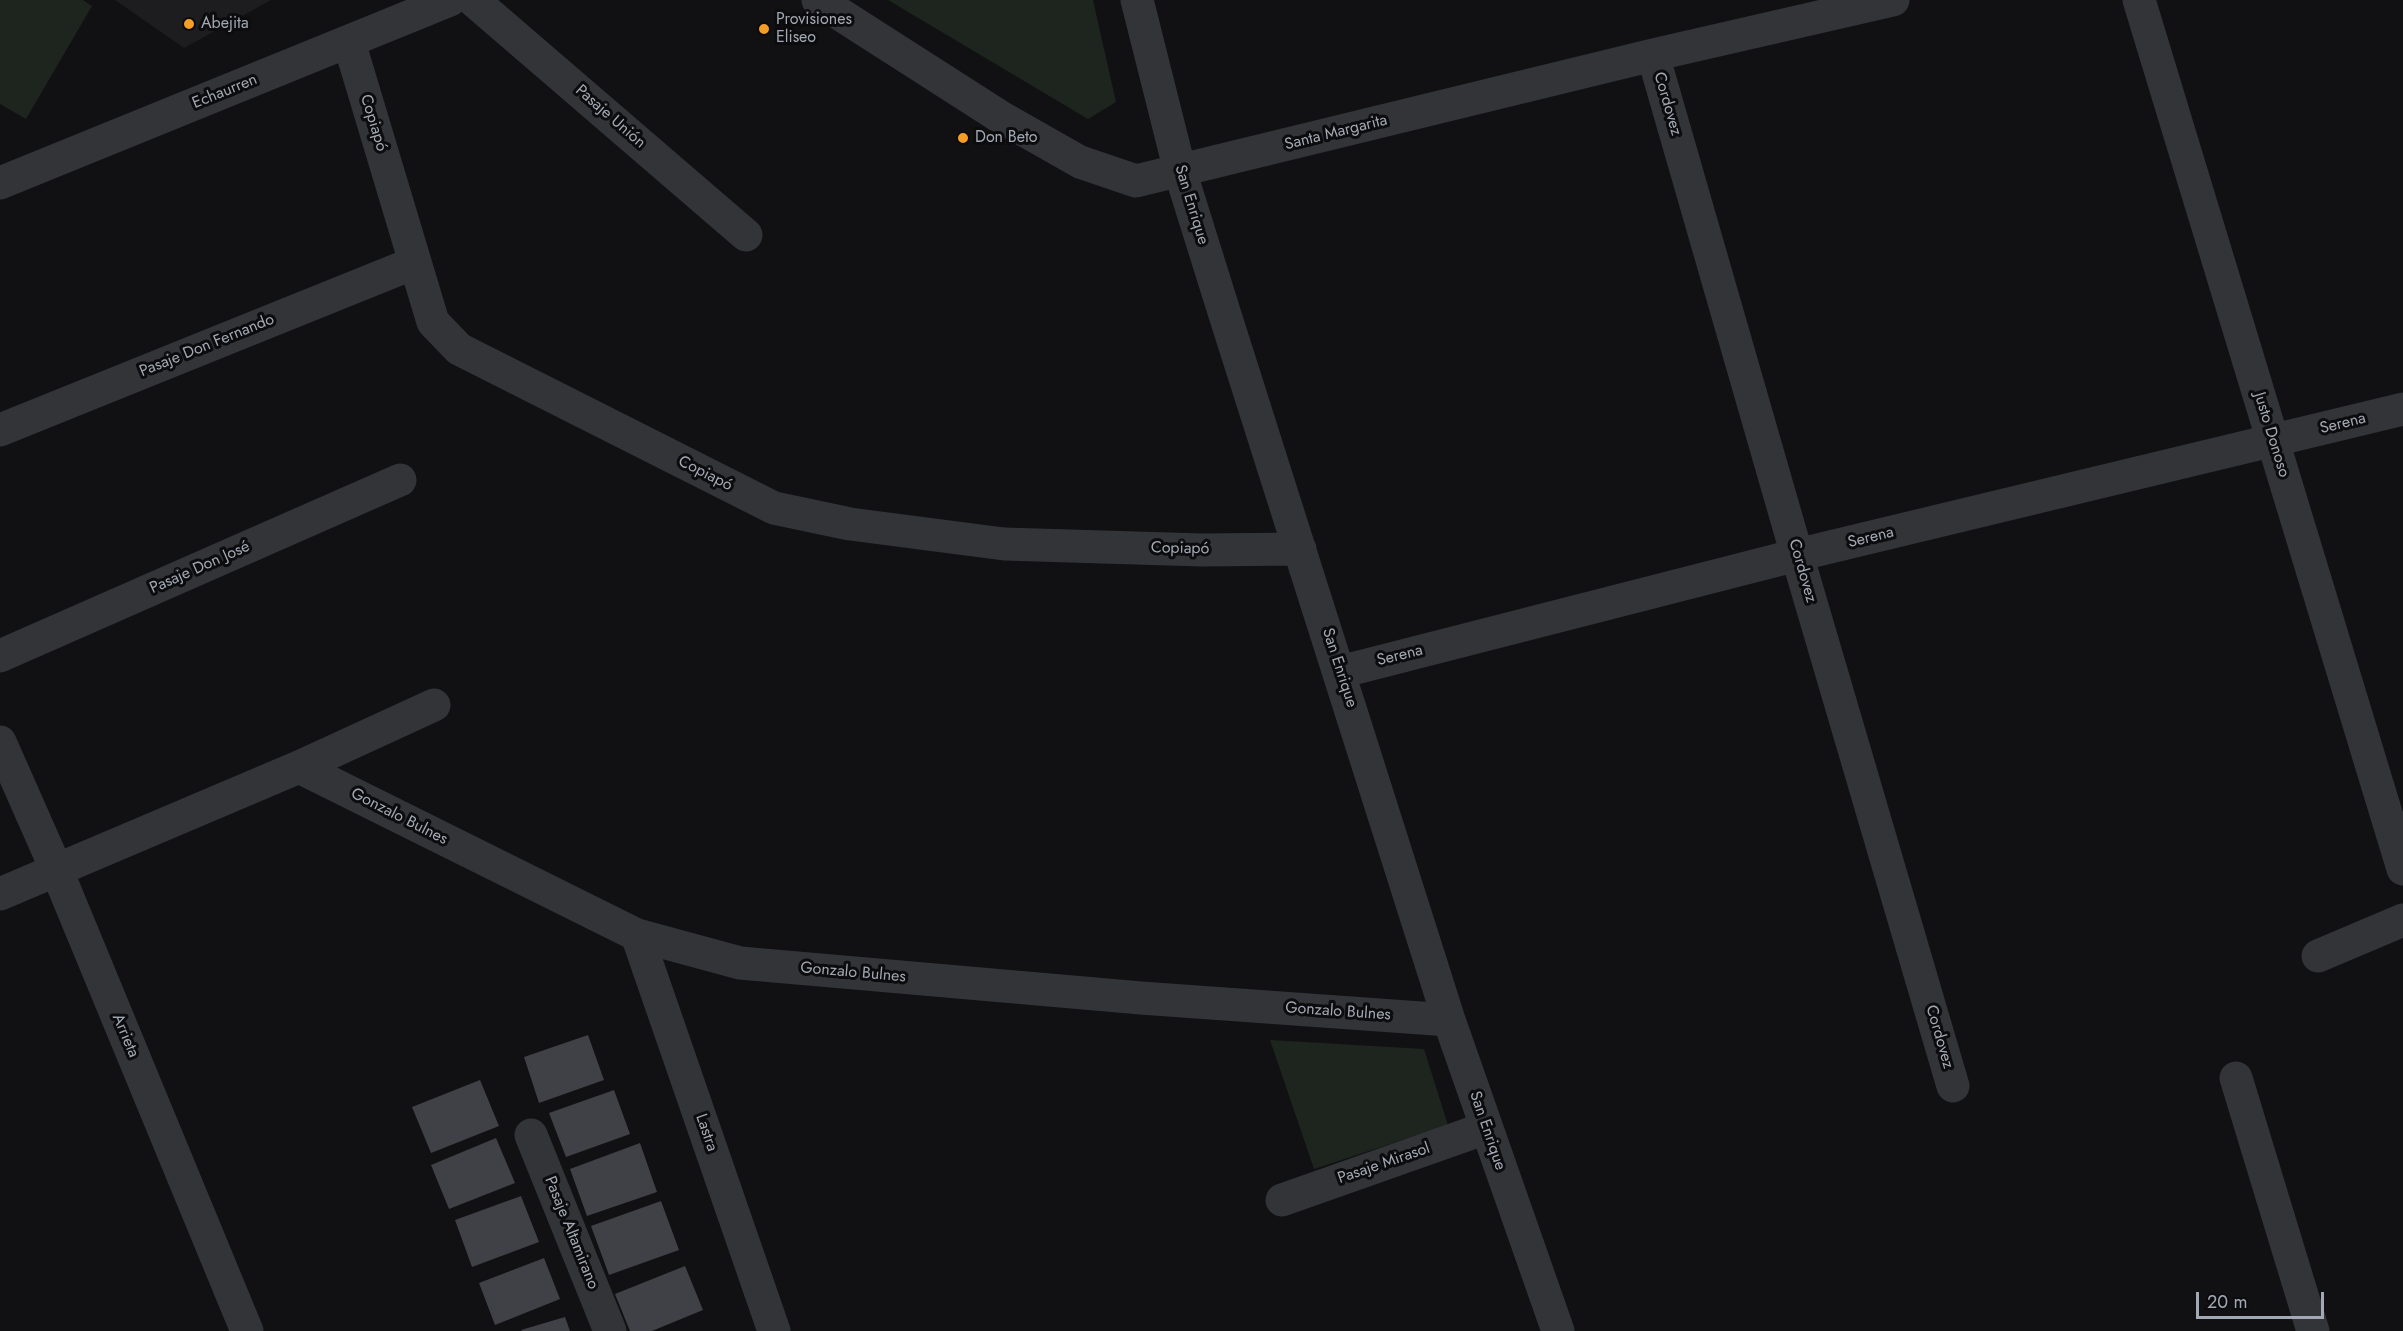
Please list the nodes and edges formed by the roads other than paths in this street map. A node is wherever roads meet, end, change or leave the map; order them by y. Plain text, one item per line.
1 (450, 0) edge
2 (473, 0) edge
3 (818, 0) edge
4 (1137, 0) edge
5 (1893, 0) edge
6 (2139, 0) edge
7 (349, 42) junction
8 (1653, 55) junction
9 (1180, 171) junction
10 (0, 183) edge
11 (746, 235) dead end
12 (414, 263) junction
13 (2403, 409) edge
14 (0, 430) edge
15 (2273, 441) junction
16 (400, 480) dead end
17 (1300, 549) junction
18 (1797, 555) junction
19 (0, 656) edge
20 (1340, 672) junction
21 (434, 705) dead end
22 (0, 742) edge
23 (300, 767) junction
24 (2403, 869) edge
25 (57, 871) junction
26 (0, 894) edge
27 (2403, 920) edge
28 (637, 935) junction
29 (2318, 956) dead end
30 (1449, 1020) junction
31 (2236, 1078) dead end
32 (1953, 1086) dead end
33 (1485, 1128) junction
34 (531, 1135) dead end
35 (1282, 1200) dead end
36 (767, 1329) edge
37 (247, 1331) edge
38 (610, 1331) edge
39 (1558, 1331) edge
40 (2313, 1331) edge

1 - 7 street, Echaurren
2 - 11 street, Pasaje Unión
3 - 9 street, Santa Margarita
4 - 9 street, San Enrique
5 - 8 street, Santa Margarita
6 - 15 street, Justo Donoso
7 - 10 street, Echaurren
7 - 12 street, Copiapó
8 - 9 street, Santa Margarita
8 - 18 street, Cordovez
9 - 17 street, San Enrique
12 - 14 street, Pasaje Don Fernando
12 - 17 street, Copiapó
13 - 15 street, Serena
15 - 18 street, Serena
15 - 24 street, Justo Donoso
16 - 19 street, Pasaje Don José
17 - 20 street, San Enrique
18 - 20 street, Serena
18 - 32 street, Cordovez
20 - 30 street, San Enrique
21 - 23 street
22 - 25 street, Arrieta
23 - 25 street
23 - 28 street, Gonzalo Bulnes
25 - 26 street
25 - 37 street, Arrieta
27 - 29 street
28 - 30 street, Gonzalo Bulnes
28 - 36 street, Lastra
30 - 33 street, San Enrique
31 - 40 street
33 - 35 street, Pasaje Mirasol
33 - 39 street, San Enrique
34 - 38 street, Pasaje Altamirano

